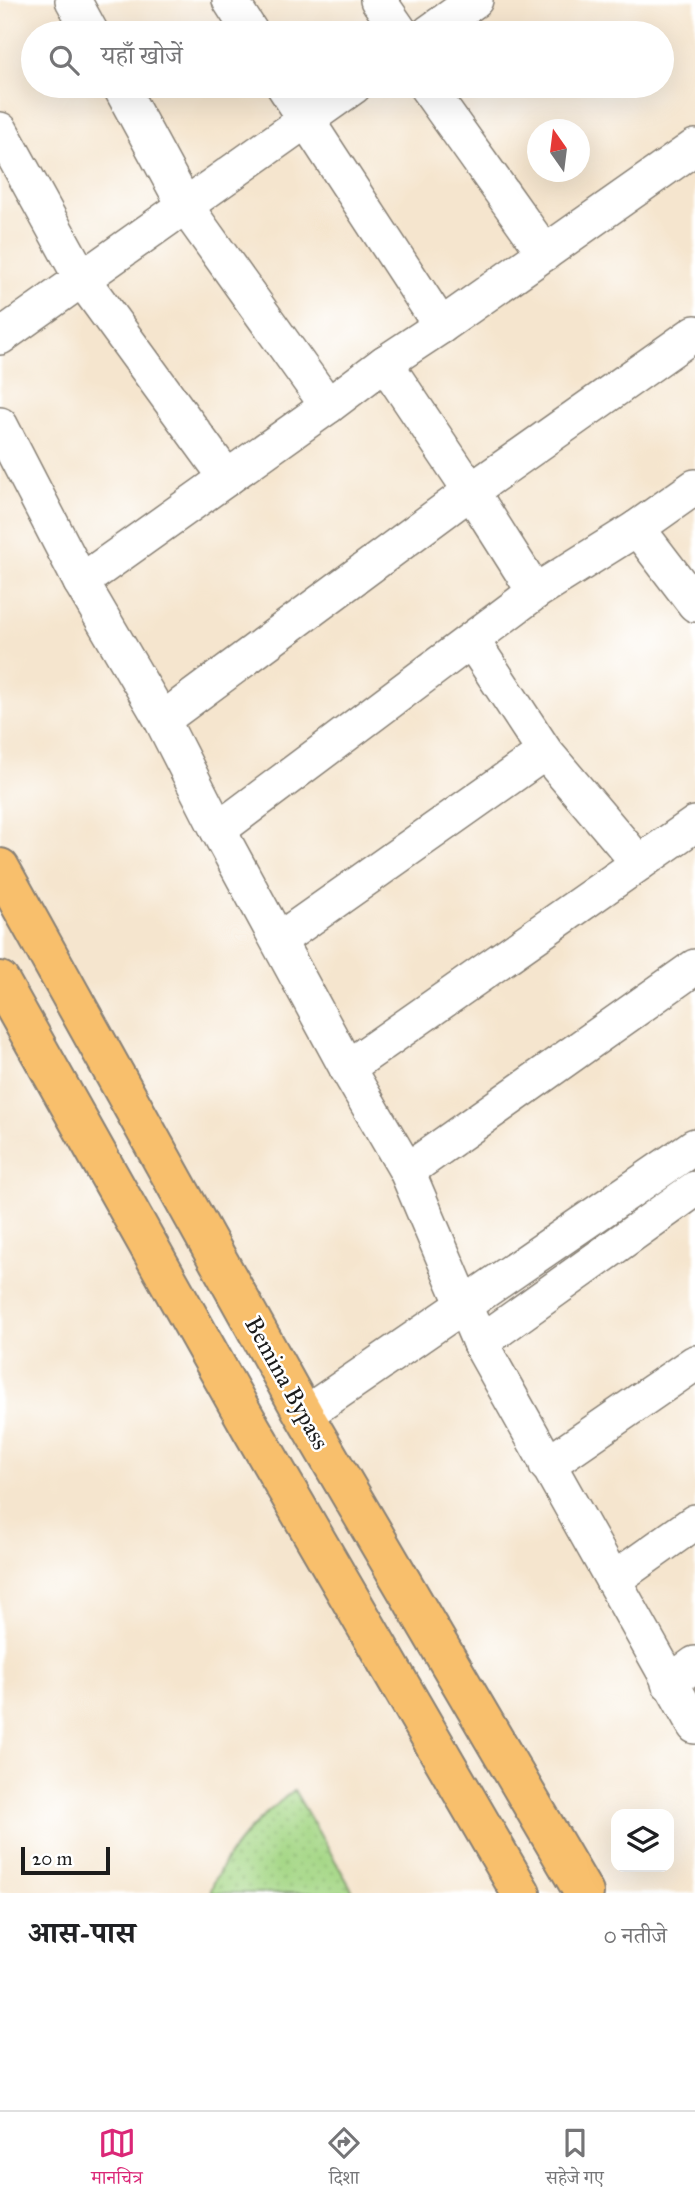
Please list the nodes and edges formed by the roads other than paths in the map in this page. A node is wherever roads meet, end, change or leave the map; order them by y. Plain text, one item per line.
1 (73, 0) edge
2 (230, 0) edge
3 (378, 0) edge
4 (475, 0) edge
5 (85, 21) edge
6 (243, 21) edge
7 (393, 21) edge
8 (446, 21) edge
9 (126, 98) edge
10 (291, 98) edge
11 (337, 98) edge
12 (435, 98) edge
13 (305, 120) junction
14 (0, 130) edge
15 (695, 147) edge
16 (185, 206) junction
17 (545, 253) junction
18 (82, 278) junction
19 (441, 326) junction
20 (695, 333) edge
21 (0, 337) edge
22 (385, 363) junction
23 (328, 406) junction
24 (0, 425) edge
25 (227, 478) junction
26 (695, 487) edge
27 (471, 491) junction
28 (636, 528) junction
29 (81, 582) junction
30 (535, 592) junction
31 (695, 604) edge
32 (472, 642) junction
33 (162, 720) junction
34 (545, 752) junction
35 (695, 824) edge
36 (218, 830) junction
37 (639, 863) junction
38 (0, 868) edge
39 (279, 940) junction
40 (695, 967) edge
41 (0, 981) edge
42 (347, 1068) junction
43 (695, 1146) edge
44 (407, 1171) junction
45 (695, 1189) edge
46 (463, 1305) junction
47 (480, 1343) junction
48 (695, 1363) edge
49 (304, 1415) junction
50 (547, 1465) junction
51 (695, 1522) edge
52 (613, 1580) junction
53 (682, 1673) edge
54 (695, 1726) edge
55 (521, 1893) edge
56 (584, 1893) edge

1 - 5 street
2 - 6 street
3 - 7 street
4 - 8 street
9 - 16 street
10 - 13 street
11 - 13 street
12 - 17 street
13 - 16 street
13 - 19 street
14 - 18 street
15 - 17 street
16 - 18 street
16 - 23 street
17 - 19 street
18 - 21 street
18 - 25 street
19 - 22 street
20 - 27 street
22 - 23 street
22 - 27 street
23 - 25 street
24 - 29 street
25 - 29 street
26 - 28 street
27 - 30 street
27 - 33 street
28 - 30 street
28 - 31 street
29 - 33 street
30 - 32 street
32 - 34 street
32 - 36 street
33 - 36 street
34 - 37 street
34 - 39 street
35 - 37 street
36 - 39 street
37 - 42 street
38 - 49 highway, Bemina Bypass
39 - 42 street
40 - 44 street
41 - 55 highway
42 - 44 street
43 - 46 street
44 - 46 street
45 - 47 street
46 - 47 street
46 - 49 street
47 - 50 street
48 - 50 street
49 - 56 highway, Bemina Bypass
50 - 52 street
51 - 52 street
52 - 53 street
53 - 54 street

